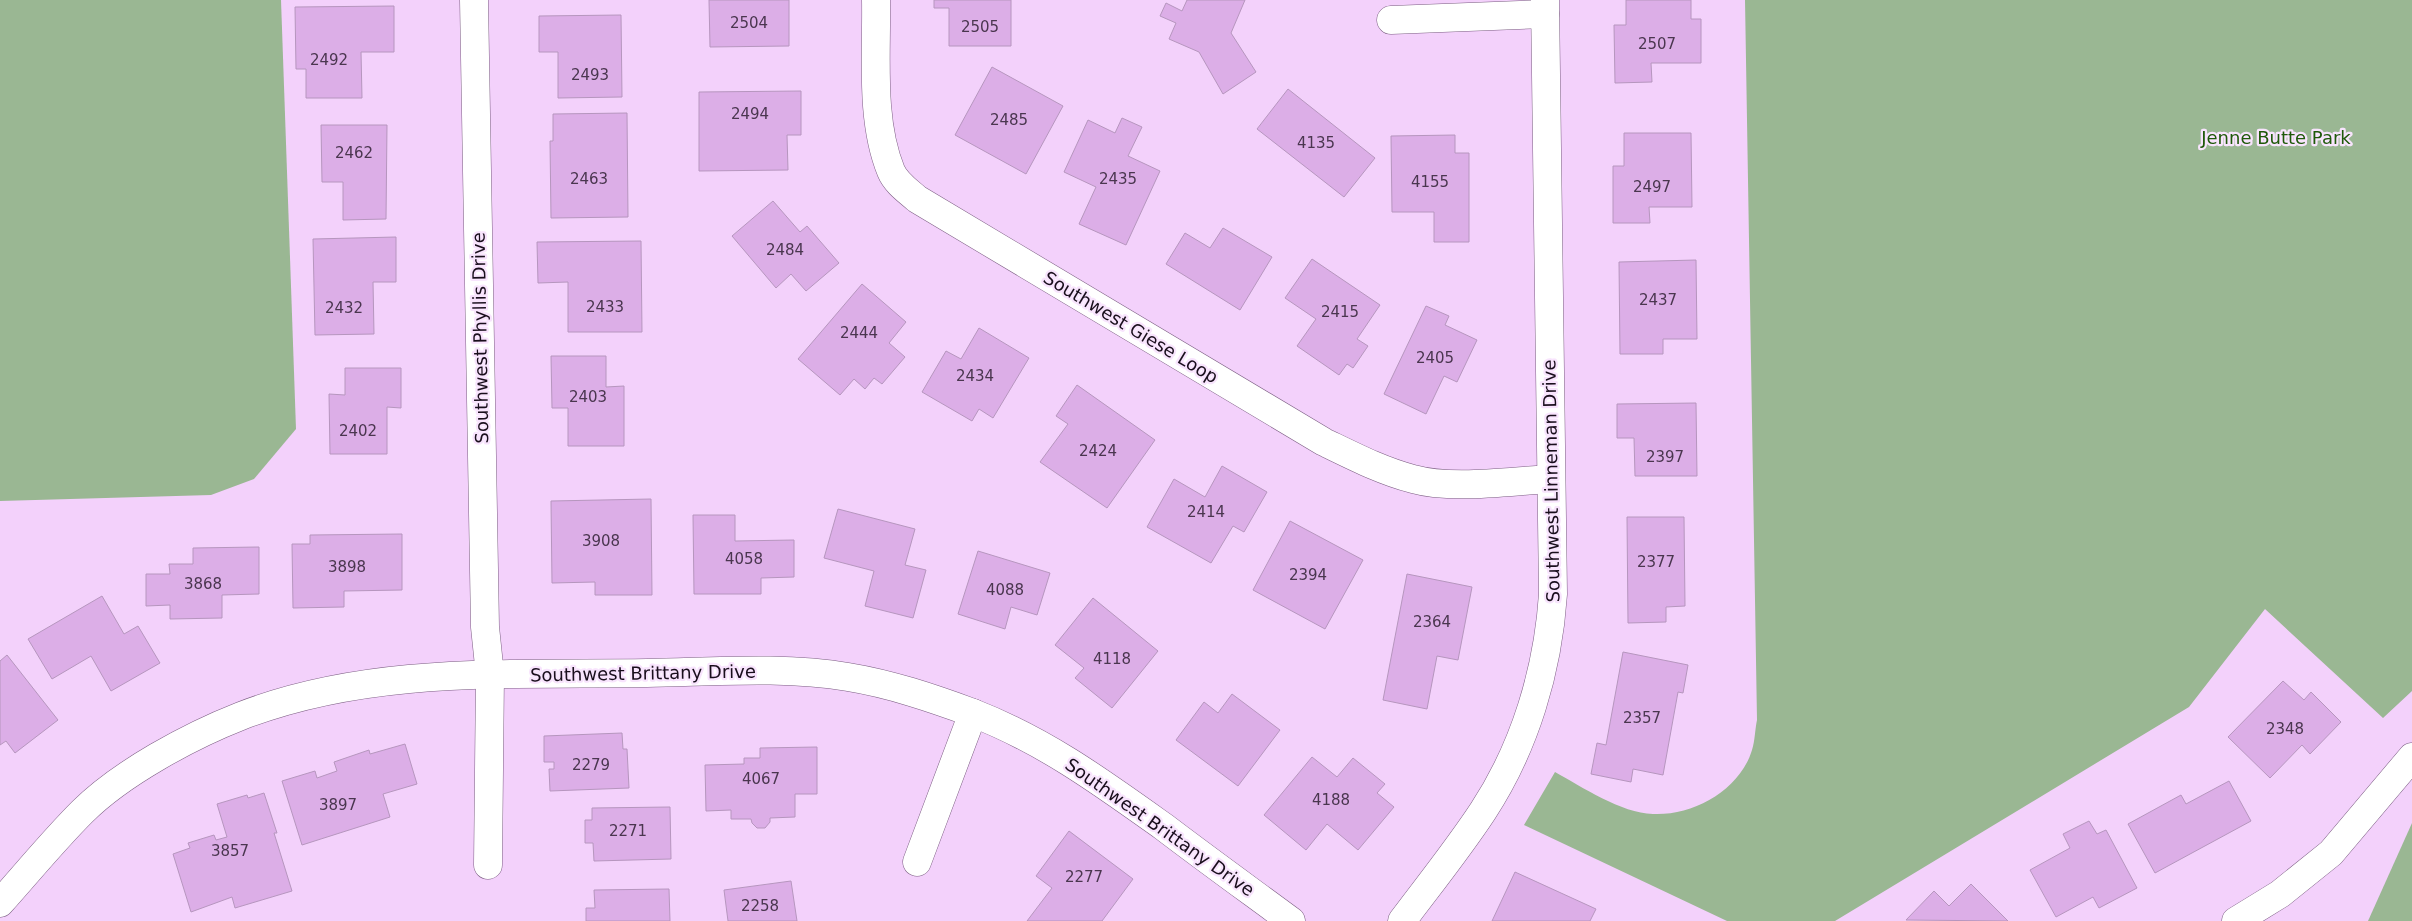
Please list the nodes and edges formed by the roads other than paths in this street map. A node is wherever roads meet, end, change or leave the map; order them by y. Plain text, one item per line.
1 (474, 0) edge
2 (876, 0) edge
3 (1545, 7) edge
4 (1391, 20) dead end
5 (1552, 479) junction
6 (490, 675) junction
7 (973, 714) junction
8 (2412, 757) edge
9 (917, 862) dead end
10 (488, 865) dead end
11 (0, 904) edge
12 (1292, 921) edge
13 (1402, 921) edge
14 (2236, 921) edge

1 - 6 street, Southwest Phyllis Drive
2 - 5 street, Southwest Giese Loop
3 - 4 street
3 - 5 street, Southwest Linneman Drive
5 - 13 street, Southwest Linneman Drive
6 - 7 street, Southwest Brittany Drive
6 - 10 street, Southwest Phyllis Drive
6 - 11 street, Southwest Brittany Drive
7 - 9 street
7 - 12 street, Southwest Brittany Drive
8 - 14 street

